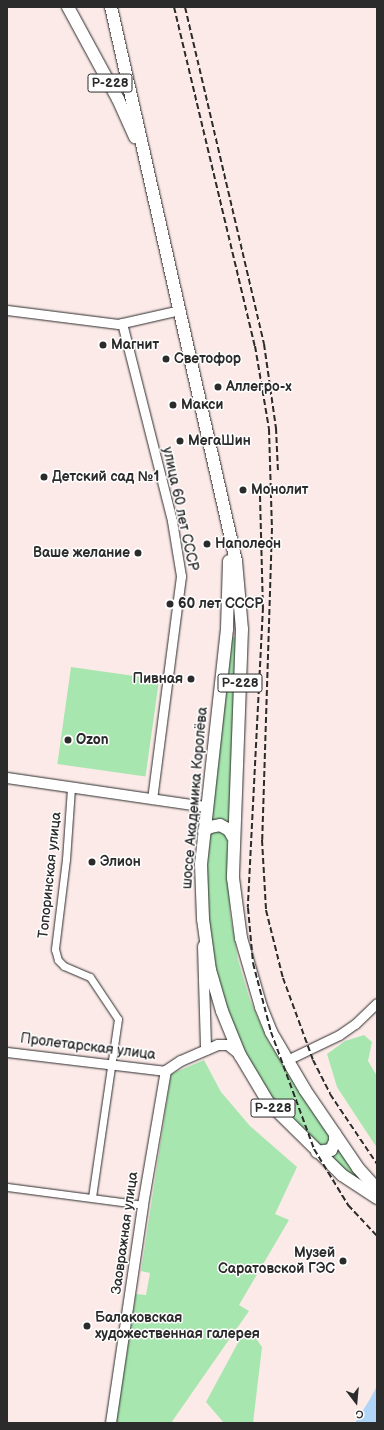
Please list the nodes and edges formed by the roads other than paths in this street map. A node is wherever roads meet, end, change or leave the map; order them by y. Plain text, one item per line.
1 (68, 7) edge
2 (111, 7) edge
3 (145, 162) junction
4 (7, 310) edge
5 (180, 310) junction
6 (122, 323) junction
7 (229, 530) junction
8 (7, 778) edge
9 (71, 788) junction
10 (152, 799) junction
11 (207, 807) junction
12 (204, 831) junction
13 (233, 837) junction
14 (204, 936) junction
15 (377, 1003) edge
16 (206, 1050) junction
17 (7, 1052) edge
18 (240, 1055) junction
19 (287, 1060) junction
20 (112, 1064) junction
21 (166, 1071) junction
22 (335, 1134) junction
23 (317, 1152) junction
24 (7, 1187) edge
25 (377, 1190) edge
26 (92, 1198) junction
27 (377, 1198) edge
28 (143, 1205) junction
29 (111, 1423) edge

1 - 3 highway, шоссе Академика Королёва / Р-228
2 - 3 highway, шоссе Академика Королёва / Р-228
3 - 5 highway, шоссе Академика Королёва / Р-228
4 - 6 street
5 - 6 street
5 - 7 highway, шоссе Академика Королёва / Р-228
6 - 10 street, улица 60 лет СССР
7 - 11 highway, шоссе Академика Королёва / Р-228
7 - 13 highway, шоссе Академика Королёва / Р-228
8 - 9 main road
9 - 10 main road
9 - 20 street, Топоринская улица
10 - 11 main road
11 - 12 highway, шоссе Академика Королёва / Р-228
12 - 13 highway
12 - 14 highway, шоссе Академика Королёва / Р-228
13 - 19 highway, шоссе Академика Королёва / Р-228
14 - 16 main road
14 - 18 highway, шоссе Академика Королёва / Р-228
15 - 19 street
16 - 18 main road
16 - 21 main road
17 - 20 street, Пролетарская улица
18 - 23 highway, шоссе Академика Королёва / Р-228
19 - 22 highway, шоссе Академика Королёва / Р-228
20 - 21 street, Пролетарская улица
20 - 26 street, Топоринская улица
21 - 28 main road, Заовражная улица
22 - 23 highway
22 - 25 highway, шоссе Академика Королёва / Р-228
23 - 27 highway, шоссе Академика Королёва / Р-228
24 - 26 street
26 - 28 street
28 - 29 main road, Заовражная улица

